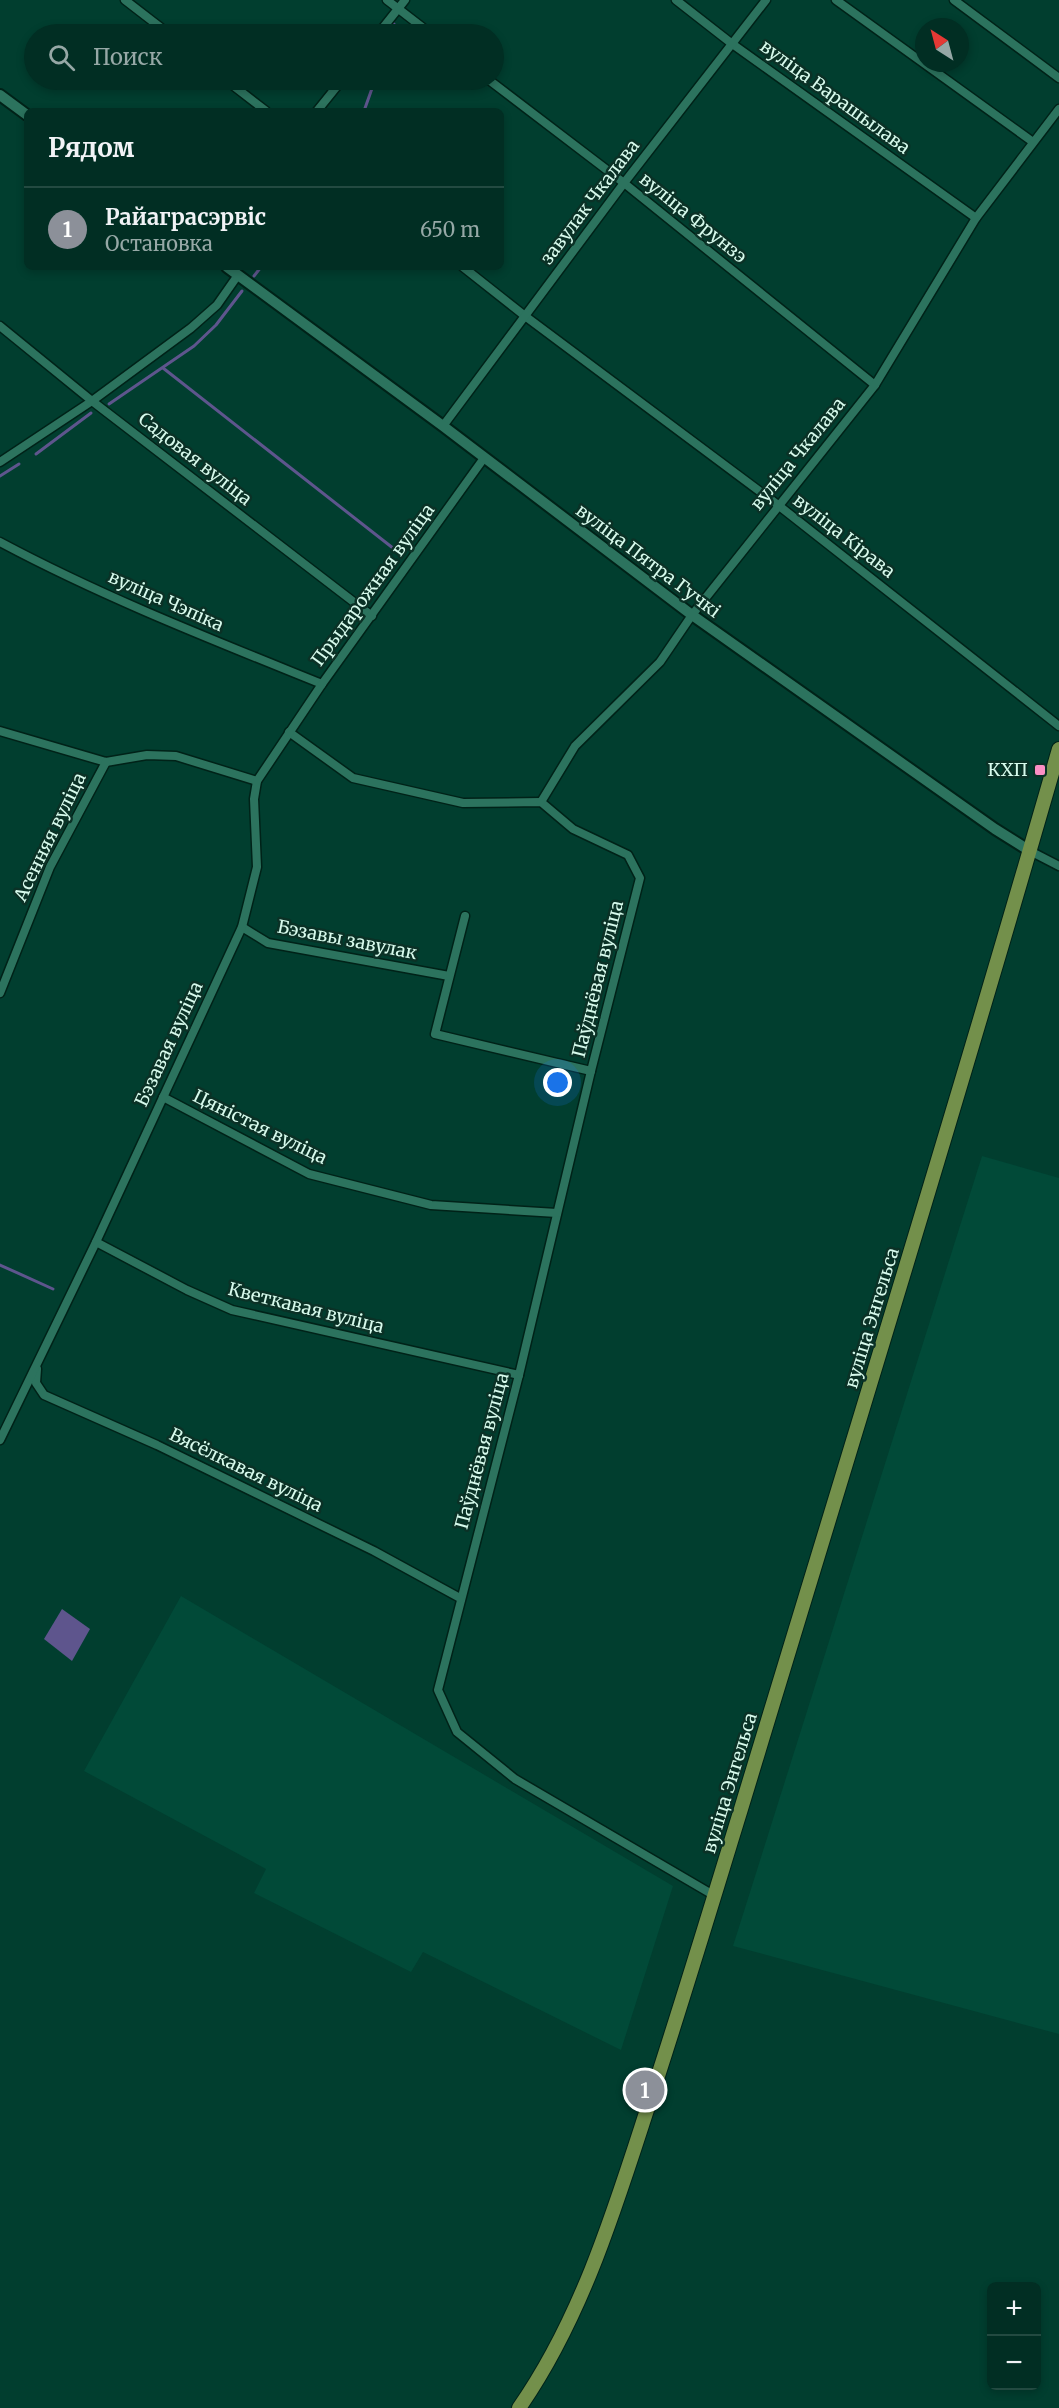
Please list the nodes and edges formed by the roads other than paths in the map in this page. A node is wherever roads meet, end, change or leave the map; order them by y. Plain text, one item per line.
1 (125, 0) edge
2 (387, 0) edge
3 (405, 0) edge
4 (676, 0) edge
5 (766, 0) edge
6 (836, 0) edge
7 (954, 0) edge
8 (398, 9) junction
9 (156, 24) edge
10 (386, 24) edge
11 (418, 24) edge
12 (731, 43) junction
13 (1059, 78) edge
14 (239, 90) edge
15 (334, 90) edge
16 (502, 90) edge
17 (0, 95) edge
18 (262, 108) edge
19 (319, 108) edge
20 (1059, 109) edge
21 (24, 113) edge
22 (1032, 142) junction
23 (624, 183) junction
24 (976, 218) junction
25 (231, 270) edge
26 (467, 270) edge
27 (238, 275) junction
28 (525, 316) junction
29 (0, 326) edge
30 (875, 385) junction
31 (92, 401) junction
32 (444, 426) junction
33 (484, 458) junction
34 (0, 462) edge
35 (778, 505) junction
36 (0, 542) edge
37 (692, 615) junction
38 (372, 616) junction
39 (322, 684) junction
40 (1059, 726) edge
41 (0, 731) edge
42 (289, 732) junction
43 (1059, 749) edge
44 (106, 762) junction
45 (257, 781) junction
46 (540, 802) junction
47 (1030, 852) junction
48 (1059, 866) edge
49 (465, 916) dead end
50 (242, 927) junction
51 (449, 976) junction
52 (0, 993) edge
53 (591, 1071) junction
54 (163, 1097) junction
55 (557, 1213) junction
56 (96, 1242) junction
57 (38, 1363) junction
58 (519, 1375) junction
59 (0, 1440) edge
60 (460, 1598) junction
61 (715, 1896) junction
62 (519, 2408) edge

1 - 9 street
2 - 8 street
3 - 8 street
4 - 12 street, вуліца Варашылава
5 - 12 street, завулак Чкалава
6 - 22 street
7 - 13 street
8 - 10 street
8 - 11 street
12 - 23 street, завулак Чкалава
12 - 24 street, вуліца Варашылава
14 - 18 street
15 - 19 street
16 - 23 street, вуліца Фрунзэ
17 - 21 street
20 - 22 street, вуліца Чкалава
22 - 24 street, вуліца Чкалава
23 - 28 street, завулак Чкалава
23 - 30 street, вуліца Фрунзэ
24 - 30 street, вуліца Чкалава
25 - 27 street, вуліца Пятра Гучкі
26 - 28 street, вуліца Кірава
27 - 31 street
27 - 32 street, вуліца Пятра Гучкі
28 - 32 street, завулак Чкалава
28 - 35 street, вуліца Кірава
29 - 31 street, Садовая вуліца
30 - 35 street, вуліца Чкалава
31 - 34 street
31 - 38 street, Садовая вуліца
32 - 33 street, вуліца Пятра Гучкі
33 - 37 street, вуліца Пятра Гучкі
33 - 38 street, Прыдарожная вуліца
35 - 37 street, вуліца Чкалава
35 - 40 street, вуліца Кірава
36 - 39 street, вуліца Чэпіка
37 - 46 street, вуліца Чкалава
37 - 47 street, вуліца Пятра Гучкі
38 - 39 street, Прыдарожная вуліца
39 - 42 street, Прыдарожная вуліца
41 - 44 street
42 - 45 street, Бэзавая вуліца
42 - 46 street
43 - 47 main road, вуліца Энгельса
44 - 45 street
44 - 52 street, Асенняя вуліца
45 - 50 street, Бэзавая вуліца
46 - 53 street, Паўднёвая вуліца
47 - 48 street, вуліца Пятра Гучкі
47 - 61 main road, вуліца Энгельса
49 - 51 street
50 - 51 street, Бэзавы завулак
50 - 54 street, Бэзавая вуліца
51 - 53 street
53 - 55 street, Паўднёвая вуліца
54 - 55 street, Цяністая вуліца
54 - 56 street, Бэзавая вуліца
55 - 58 street, Паўднёвая вуліца
56 - 57 street, Бэзавая вуліца
56 - 58 street, Кветкавая вуліца
57 - 59 street, Бэзавая вуліца
57 - 60 street, Вясёлкавая вуліца
58 - 60 street, Паўднёвая вуліца
60 - 61 street, Паўднёвая вуліца
61 - 62 main road, вуліца Энгельса

